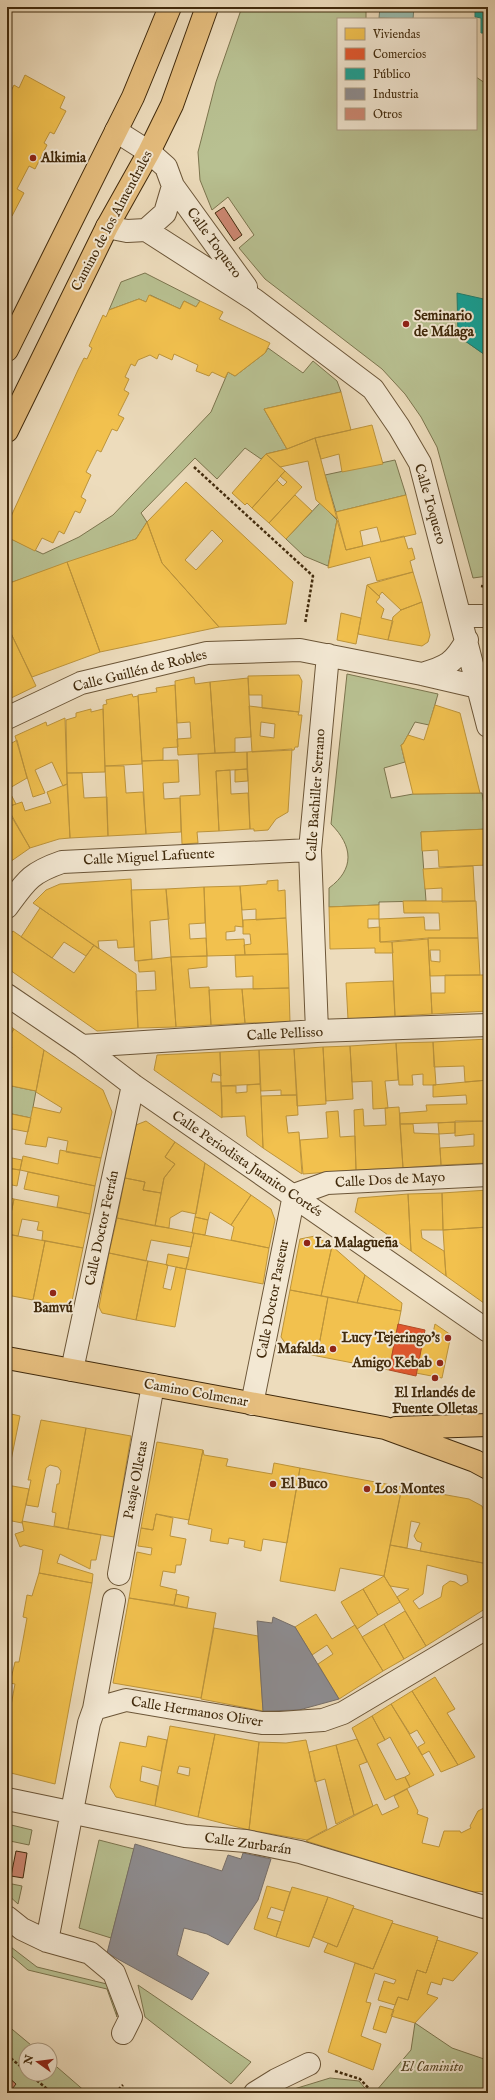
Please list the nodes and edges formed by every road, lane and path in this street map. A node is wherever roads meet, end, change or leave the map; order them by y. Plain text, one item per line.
1 (170, 7) edge
2 (207, 7) edge
3 (116, 131) junction
4 (149, 152) junction
5 (173, 186) junction
6 (107, 227) junction
7 (146, 230) junction
8 (255, 300) junction
9 (7, 350) edge
10 (7, 431) edge
11 (194, 467) dead end
12 (461, 616) junction
13 (488, 616) edge
14 (466, 640) junction
15 (300, 650) junction
16 (328, 655) junction
17 (422, 674) junction
18 (478, 687) junction
19 (7, 718) edge
20 (488, 726) edge
21 (310, 850) junction
22 (7, 907) edge
23 (7, 994) edge
24 (488, 1025) edge
25 (317, 1031) junction
26 (82, 1046) junction
27 (132, 1085) junction
28 (488, 1176) edge
29 (294, 1195) junction
30 (488, 1331) edge
31 (7, 1358) edge
32 (72, 1370) junction
33 (154, 1385) junction
34 (252, 1404) junction
35 (488, 1425) edge
36 (385, 1428) junction
37 (488, 1468) edge
38 (119, 1574) dead end
39 (114, 1600) dead end
40 (488, 1627) edge
41 (94, 1709) junction
42 (7, 1799) edge
43 (73, 1813) junction
44 (486, 1906) edge
45 (7, 1917) edge
46 (47, 1941) junction
47 (123, 2033) dead end
48 (7, 2055) edge
49 (18, 2064) edge
50 (309, 2064) joint
51 (39, 2082) edge
52 (123, 2085) dead end
53 (52, 2093) edge
54 (115, 2093) edge
55 (255, 2093) edge
56 (373, 2093) edge

1 - 3 main road
2 - 4 main road, Camino de los Almendrales
3 - 4 street, Calle Toquero
3 - 9 main road
4 - 5 street, Calle Toquero
4 - 6 main road, Camino de los Almendrales
5 - 7 street, Calle Toquero
5 - 8 street, Calle Toquero
6 - 7 street
6 - 10 main road, Camino de los Almendrales
7 - 8 street, Calle Toquero
8 - 12 street, Calle Toquero
11 - 15 path
12 - 13 street
12 - 14 street, Calle Toquero
14 - 17 street, Calle Guillén de Robles
14 - 18 street, Calle Toquero
15 - 16 street, Calle Guillén de Robles
15 - 19 street, Calle Guillén de Robles
16 - 17 street, Calle Guillén de Robles
16 - 21 street, Calle Bachiller Serrano
17 - 18 street, Calle Guillén de Robles
18 - 20 street, Calle Toquero
21 - 22 street, Calle Miguel Lafuente
21 - 25 street, Calle Bachiller Serrano
23 - 26 street, Calle Periodista Juanito Cortés
24 - 25 street, Calle Pellisso
25 - 26 street, Calle Pellisso
26 - 27 street, Calle Periodista Juanito Cortés
27 - 29 street, Calle Periodista Juanito Cortés
27 - 32 street, Calle Doctor Ferrán
28 - 29 street, Calle Dos de Mayo
29 - 30 street, Calle Periodista Juanito Cortés
29 - 34 street, Calle Doctor Pasteur
31 - 32 main road, Camino Colmenar
32 - 33 main road, Camino Colmenar
33 - 34 main road, Camino Colmenar
33 - 38 street, Pasaje Olletas
34 - 36 main road, Camino Colmenar
35 - 36 main road, Camino Colmenar
36 - 37 main road, Camino Colmenar
39 - 41 street
40 - 41 street, Calle Hermanos Oliver
41 - 43 street
42 - 43 street, Calle Zurbarán
43 - 44 street, Calle Zurbarán
43 - 46 street
45 - 46 street
46 - 47 street
48 - 49 path
50 - 55 street
50 - 56 path
51 - 53 path
52 - 54 path

